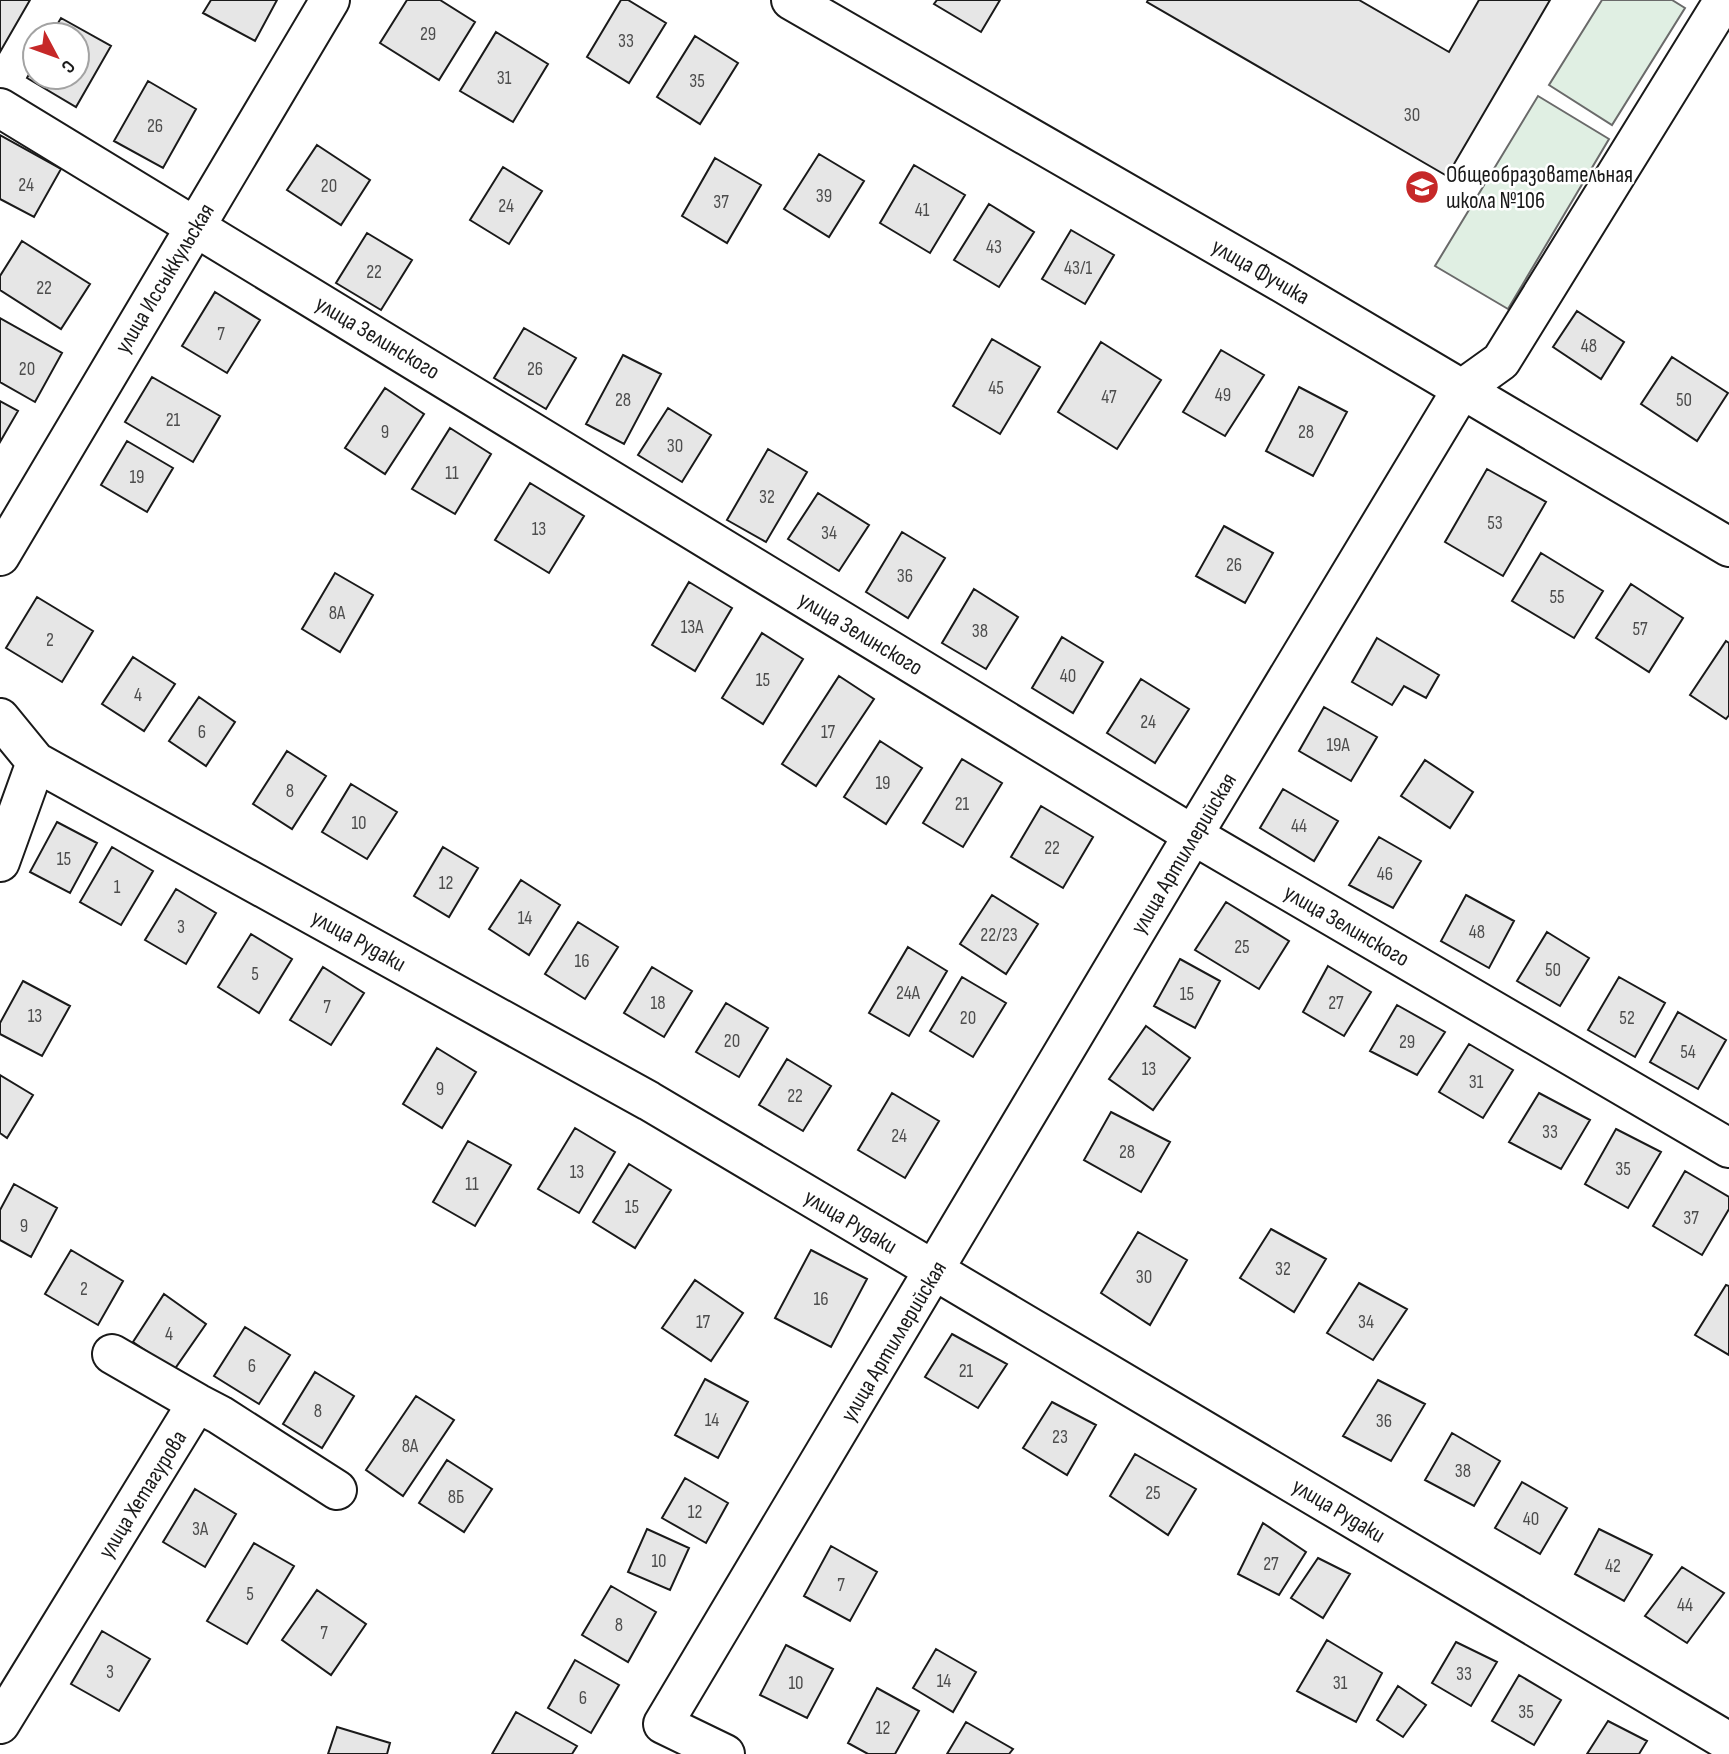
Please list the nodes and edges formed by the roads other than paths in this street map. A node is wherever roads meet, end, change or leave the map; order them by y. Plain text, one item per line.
1 (330, 0) edge
2 (791, 0) edge
3 (1724, 0) edge
4 (0, 108) edge
5 (195, 226) junction
6 (1462, 389) junction
7 (1729, 547) edge
8 (0, 556) edge
9 (0, 718) edge
10 (36, 762) junction
11 (1193, 835) junction
12 (0, 862) edge
13 (1729, 1148) edge
14 (935, 1270) junction
15 (112, 1354) dead end
16 (197, 1403) junction
17 (337, 1490) dead end
18 (0, 1724) edge
19 (1729, 1742) edge
20 (725, 1754) edge

1 - 5 street, улица Иссыккульская
2 - 6 street, улица Фучика
3 - 6 street, улица Артиллерийская
4 - 5 street, улица Зелинского
5 - 8 street, улица Иссыккульская
5 - 11 street, улица Зелинского
6 - 7 street, улица Фучика
6 - 11 street, улица Артиллерийская
9 - 10 street
10 - 12 street
10 - 14 street, улица Рудаки
11 - 13 street, улица Зелинского
11 - 14 street, улица Артиллерийская
14 - 19 street, улица Рудаки
14 - 20 street, улица Артиллерийская
15 - 16 street
16 - 17 street, улица Хетагурова
16 - 18 street, улица Хетагурова

